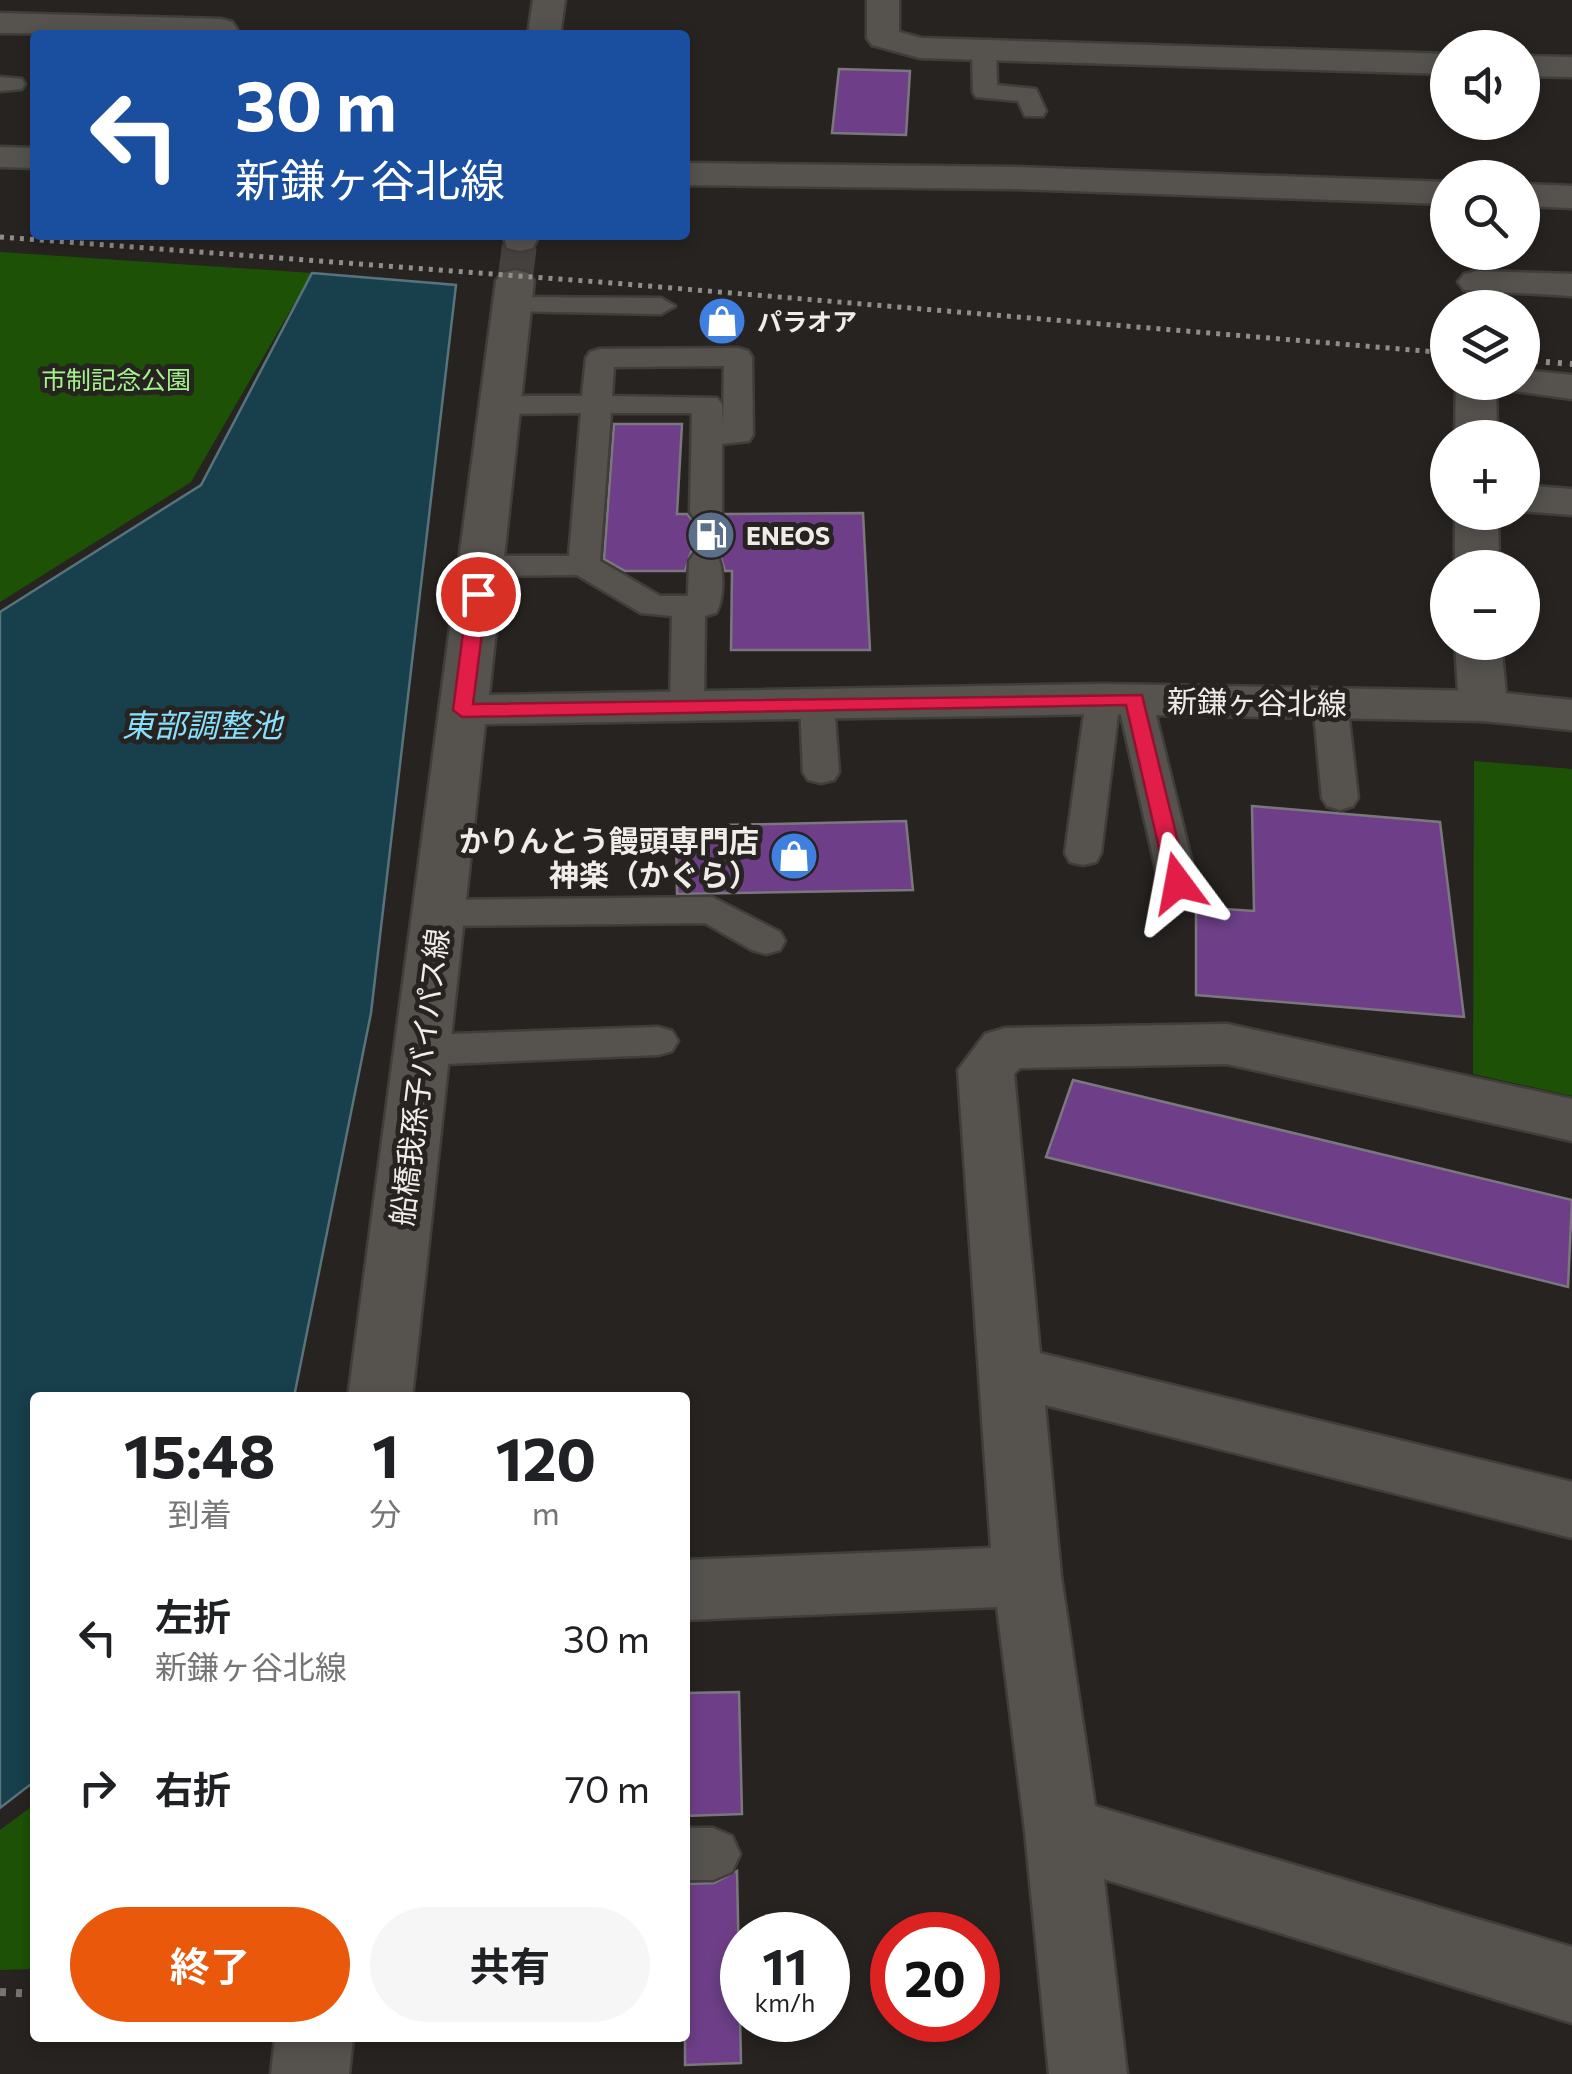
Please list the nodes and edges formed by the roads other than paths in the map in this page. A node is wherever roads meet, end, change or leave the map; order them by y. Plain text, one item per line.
1 (550, 0) edge
2 (883, 0) edge
3 (224, 21) edge
4 (0, 23) edge
5 (545, 30) edge
6 (984, 50) junction
7 (1430, 63) edge
8 (1540, 66) edge
9 (1572, 67) edge
10 (1034, 111) dead end
11 (0, 156) edge
12 (30, 158) edge
13 (690, 174) edge
14 (1430, 192) edge
15 (1540, 196) edge
16 (1572, 197) edge
17 (1474, 281) edge
18 (1572, 285) edge
19 (514, 293) joint
20 (662, 306) dead end
21 (1540, 384) edge
22 (1572, 387) edge
23 (596, 404) junction
24 (500, 405) junction
25 (700, 451) junction
26 (1540, 499) edge
27 (699, 500) dead end
28 (1572, 502) edge
29 (705, 562) dead end
30 (584, 565) junction
31 (481, 566) junction
32 (689, 606) junction
33 (1480, 660) edge
34 (1119, 699) junction
35 (1330, 701) junction
36 (817, 703) junction
37 (687, 705) junction
38 (1484, 706) junction
39 (462, 710) junction
40 (1572, 715) edge
41 (821, 772) dead end
42 (1340, 798) dead end
43 (1083, 853) dead end
44 (1178, 883) dead end
45 (439, 912) junction
46 (766, 941) dead end
47 (658, 1041) dead end
48 (422, 1050) junction
49 (1572, 1120) edge
50 (1010, 1372) junction
51 (381, 1392) edge
52 (1572, 1510) edge
53 (1026, 1576) junction
54 (690, 1590) edge
55 (1062, 1831) junction
56 (1572, 1985) edge
57 (314, 2042) edge
58 (310, 2074) edge
59 (1088, 2074) edge

1 - 5 street
2 - 6 street
3 - 4 street
6 - 7 street
6 - 10 lane
8 - 9 street
11 - 12 street
13 - 14 street
15 - 16 street
17 - 18 street
19 - 20 lane
19 - 24 street, 船橋我孫子バイパス線
21 - 22 street
23 - 24 lane
23 - 25 lane
23 - 25 lane
23 - 30 lane
24 - 31 street, 船橋我孫子バイパス線
25 - 27 lane
26 - 28 street
29 - 32 lane
30 - 31 lane
30 - 32 lane
31 - 39 street, 船橋我孫子バイパス線
32 - 37 lane
33 - 38 street
34 - 35 street, 新鎌ヶ谷北線
34 - 36 street, 新鎌ヶ谷北線
34 - 43 lane
34 - 44 lane
35 - 38 street, 新鎌ヶ谷北線
35 - 42 lane
36 - 37 street, 新鎌ヶ谷北線
36 - 41 lane
37 - 39 street, 新鎌ヶ谷北線
38 - 40 street, 新鎌ヶ谷北線
39 - 45 street, 船橋我孫子バイパス線
45 - 46 lane
45 - 48 street, 船橋我孫子バイパス線
47 - 48 lane
48 - 51 street, 船橋我孫子バイパス線
49 - 50 street
50 - 52 street
50 - 53 street
53 - 54 street
53 - 55 street
55 - 56 street
55 - 59 street
57 - 58 street

